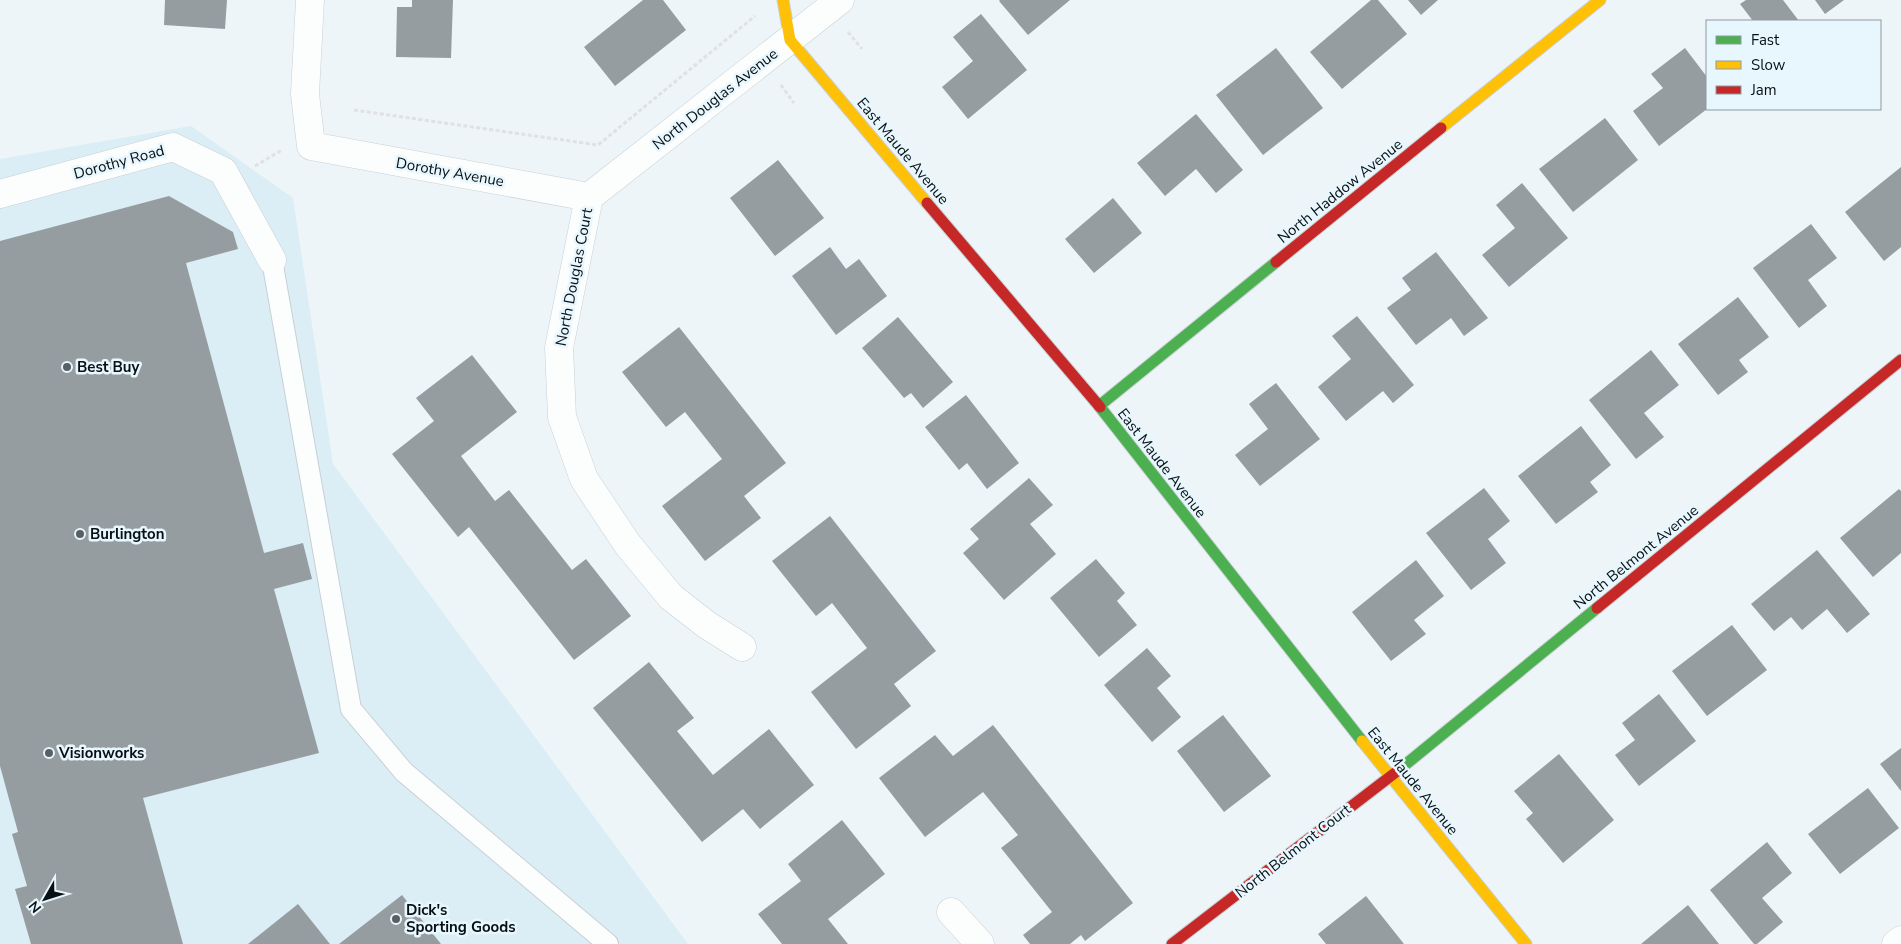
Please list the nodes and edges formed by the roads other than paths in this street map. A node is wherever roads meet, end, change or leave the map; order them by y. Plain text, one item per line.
1 (310, 0) edge
2 (783, 0) edge
3 (840, 0) edge
4 (1600, 0) edge
5 (790, 40) junction
6 (0, 194) edge
7 (589, 197) junction
8 (272, 260) joint
9 (1901, 360) edge
10 (1098, 406) junction
11 (742, 646) dead end
12 (1390, 777) junction
13 (951, 912) dead end
14 (1192, 935) edge
15 (1901, 940) edge
16 (608, 944) edge
17 (980, 944) edge
18 (1172, 944) edge
19 (1526, 944) edge
20 (1896, 944) edge

1 - 7 street, Dorothy Avenue
2 - 5 street
3 - 5 street, North Douglas Avenue
4 - 10 street, North Haddow Avenue
5 - 7 street, North Douglas Avenue
5 - 10 street, East Maude Avenue
6 - 8 street, Dorothy Road
7 - 11 street, North Douglas Court
8 - 16 lane
9 - 12 street, North Belmont Avenue
10 - 12 street, East Maude Avenue
12 - 14 street, North Belmont Court
12 - 19 street, East Maude Avenue
13 - 17 street
14 - 18 street, North Belmont Court
15 - 20 street

